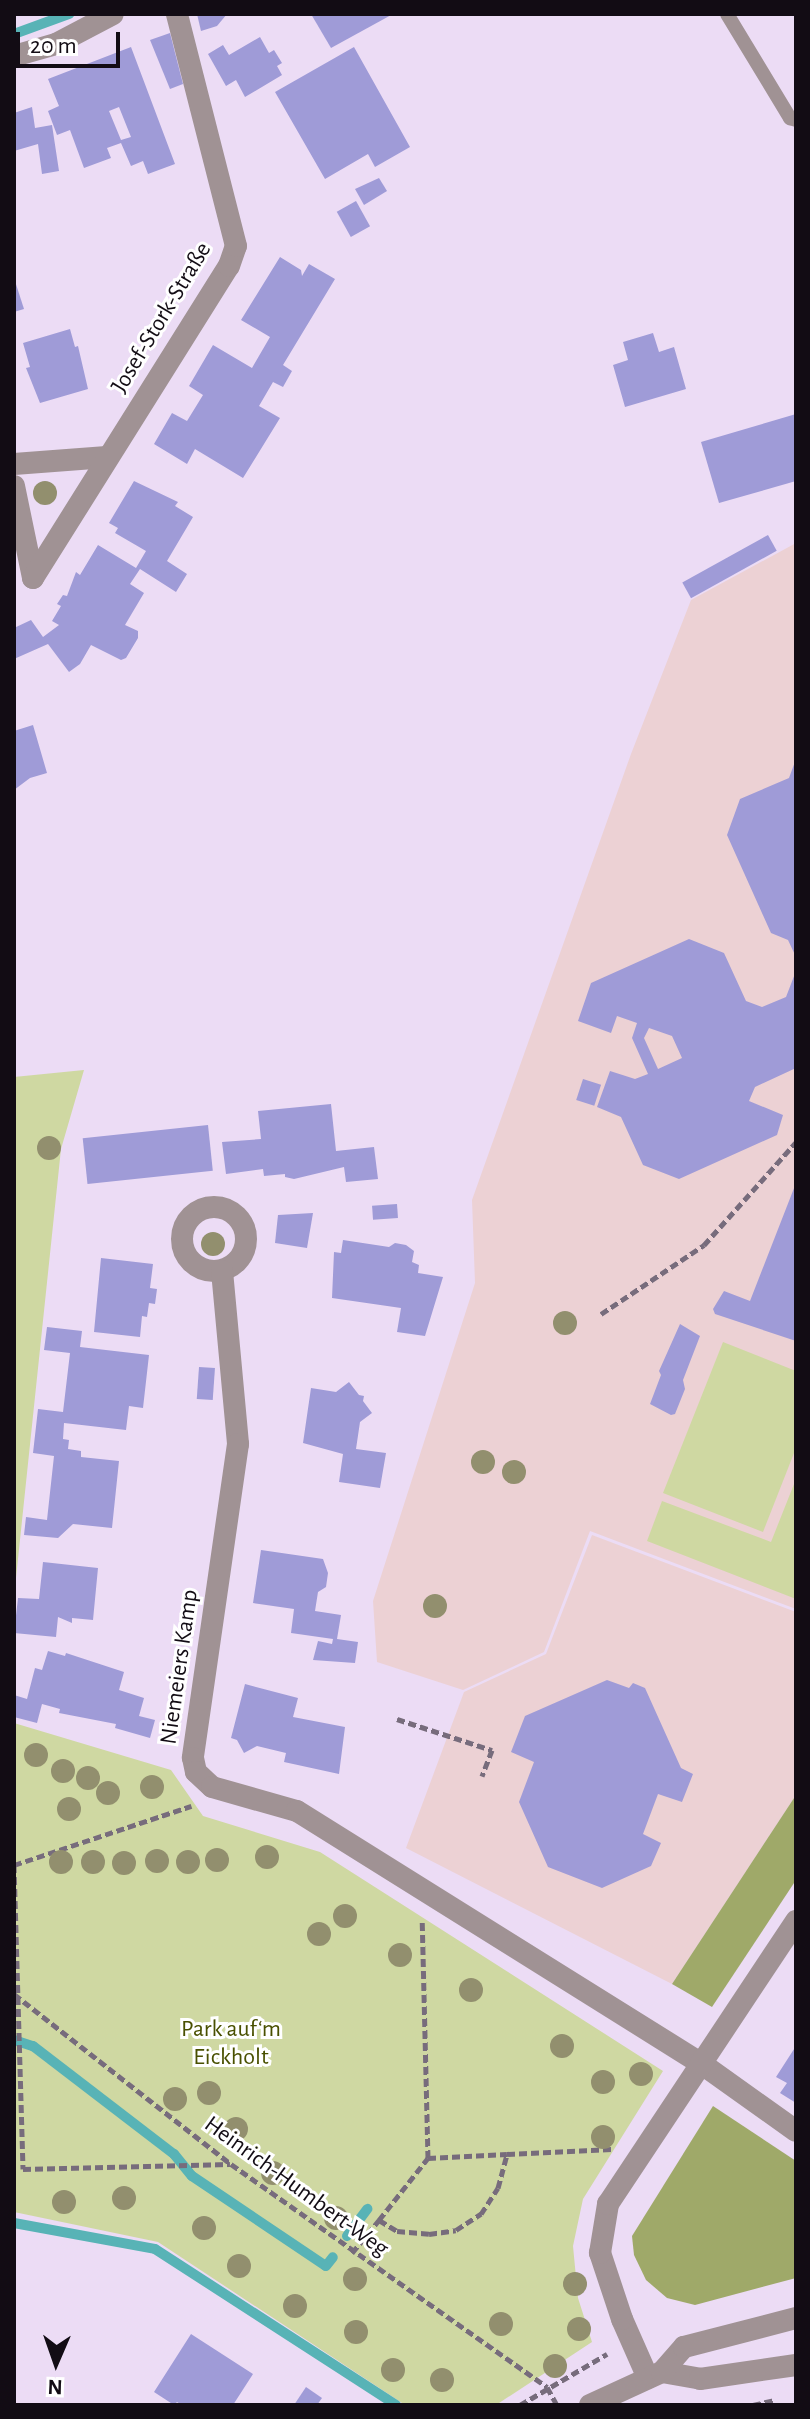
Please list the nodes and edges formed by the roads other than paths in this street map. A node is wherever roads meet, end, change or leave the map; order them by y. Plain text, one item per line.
1 (113, 14) edge
2 (177, 14) edge
3 (727, 14) edge
4 (14, 56) edge
5 (796, 120) edge
6 (107, 457) junction
7 (14, 464) edge
8 (14, 486) edge
9 (222, 1271) dead end
10 (796, 1921) edge
11 (702, 2064) junction
12 (796, 2131) edge
13 (796, 2318) edge
14 (796, 2365) edge
15 (655, 2375) junction
16 (590, 2405) edge

1 - 4 street
2 - 6 street, Josef-Stork-Straße
3 - 5 lane
6 - 7 street
6 - 8 street, Josef-Stork-Straße
9 - 11 street, Niemeiers Kamp
10 - 11 street
11 - 12 street
11 - 15 street
13 - 15 street
14 - 15 street
15 - 16 street

